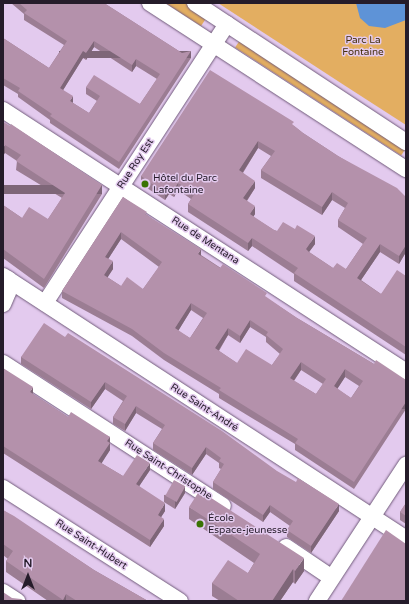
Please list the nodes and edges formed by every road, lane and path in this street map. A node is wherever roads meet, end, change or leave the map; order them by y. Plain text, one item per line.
1 (150, 3) edge
2 (195, 3) edge
3 (227, 24) junction
4 (214, 44) junction
5 (3, 110) edge
6 (406, 142) edge
7 (406, 169) edge
8 (122, 187) junction
9 (6, 278) edge
10 (45, 303) junction
11 (3, 304) edge
12 (3, 363) edge
13 (406, 372) edge
14 (406, 465) edge
15 (3, 488) edge
16 (237, 516) edge
17 (372, 518) junction
18 (406, 539) edge
19 (275, 540) edge
20 (332, 578) junction
21 (3, 592) edge
22 (17, 601) edge
23 (180, 601) edge
24 (317, 601) edge

1 - 4 street
2 - 3 street
3 - 4 street, Rue Roy Est
3 - 6 street
4 - 7 street
4 - 8 street, Rue Roy Est
5 - 8 street, Rue de Mentana
8 - 10 street, Rue Roy Est
8 - 13 street, Rue de Mentana
9 - 10 street, Rue Saint-André
9 - 11 street
10 - 17 street, Rue Saint-André
12 - 16 street, Rue Saint-Christophe
14 - 17 street
15 - 23 street, Rue Saint-Hubert
17 - 18 street, Rue Saint-André
17 - 20 street
19 - 20 street
20 - 24 street
21 - 22 street

